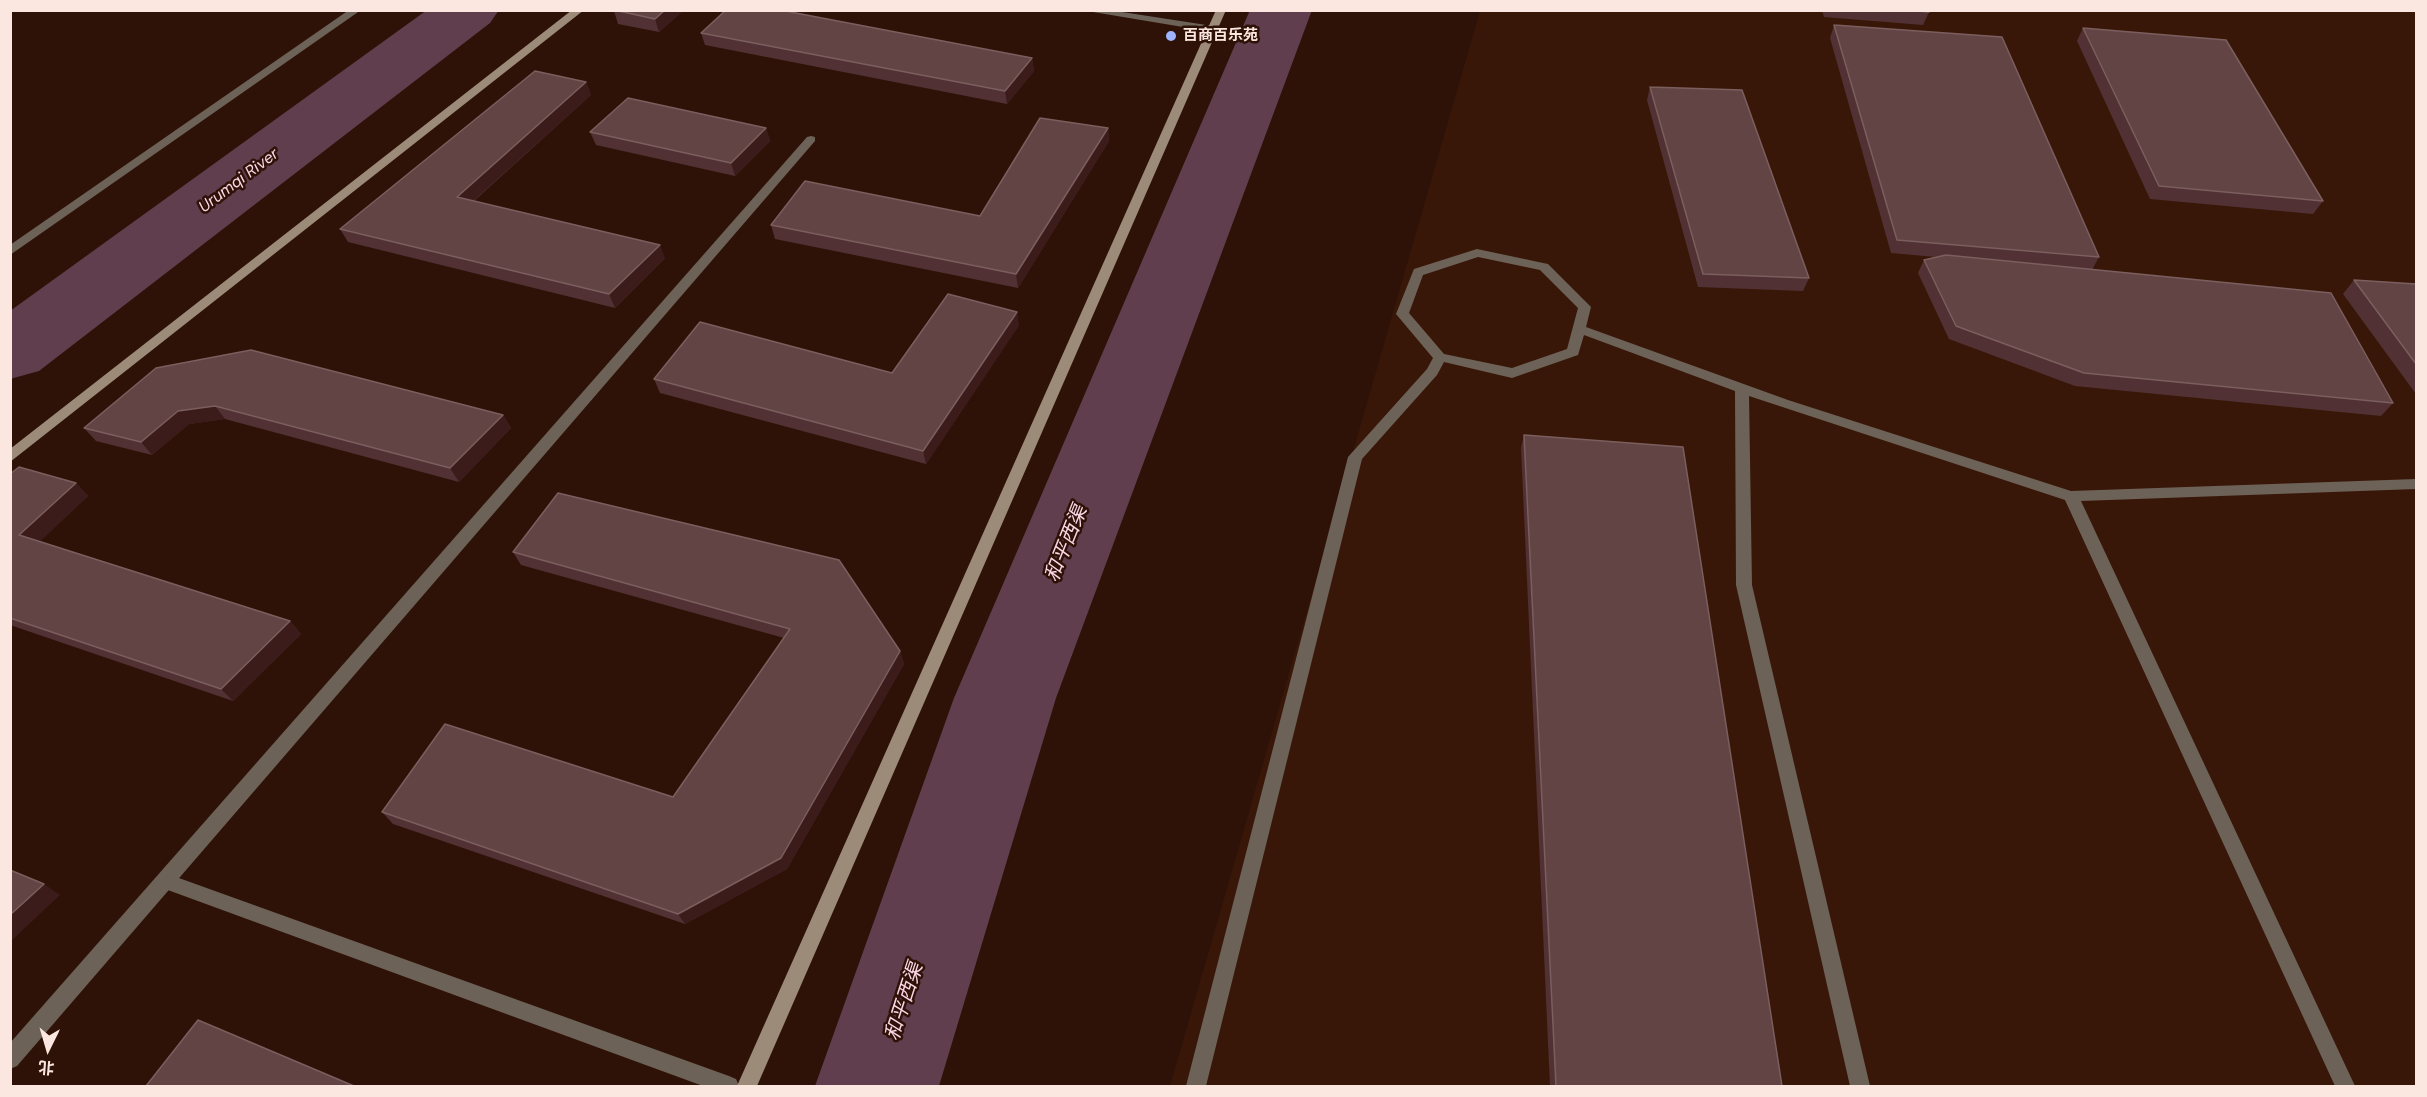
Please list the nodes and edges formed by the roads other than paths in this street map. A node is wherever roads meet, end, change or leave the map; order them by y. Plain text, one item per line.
1 (356, 10) edge
2 (579, 10) edge
3 (1086, 10) edge
4 (1221, 10) edge
5 (1213, 29) junction
6 (811, 139) dead end
7 (10, 250) edge
8 (1579, 329) junction
9 (1440, 357) junction
10 (1742, 388) junction
11 (10, 457) edge
12 (2416, 484) edge
13 (2071, 496) junction
14 (165, 881) junction
15 (10, 1059) edge
16 (729, 1086) edge
17 (747, 1086) edge
18 (1196, 1086) edge
19 (1860, 1086) edge
20 (2345, 1086) edge

1 - 7 street
2 - 11 street
3 - 5 street
4 - 5 street
5 - 17 street
6 - 14 street
8 - 9 street
8 - 9 street
8 - 10 street
9 - 18 street
10 - 13 street
10 - 19 street
12 - 13 street
13 - 20 street
14 - 15 street
14 - 16 street

